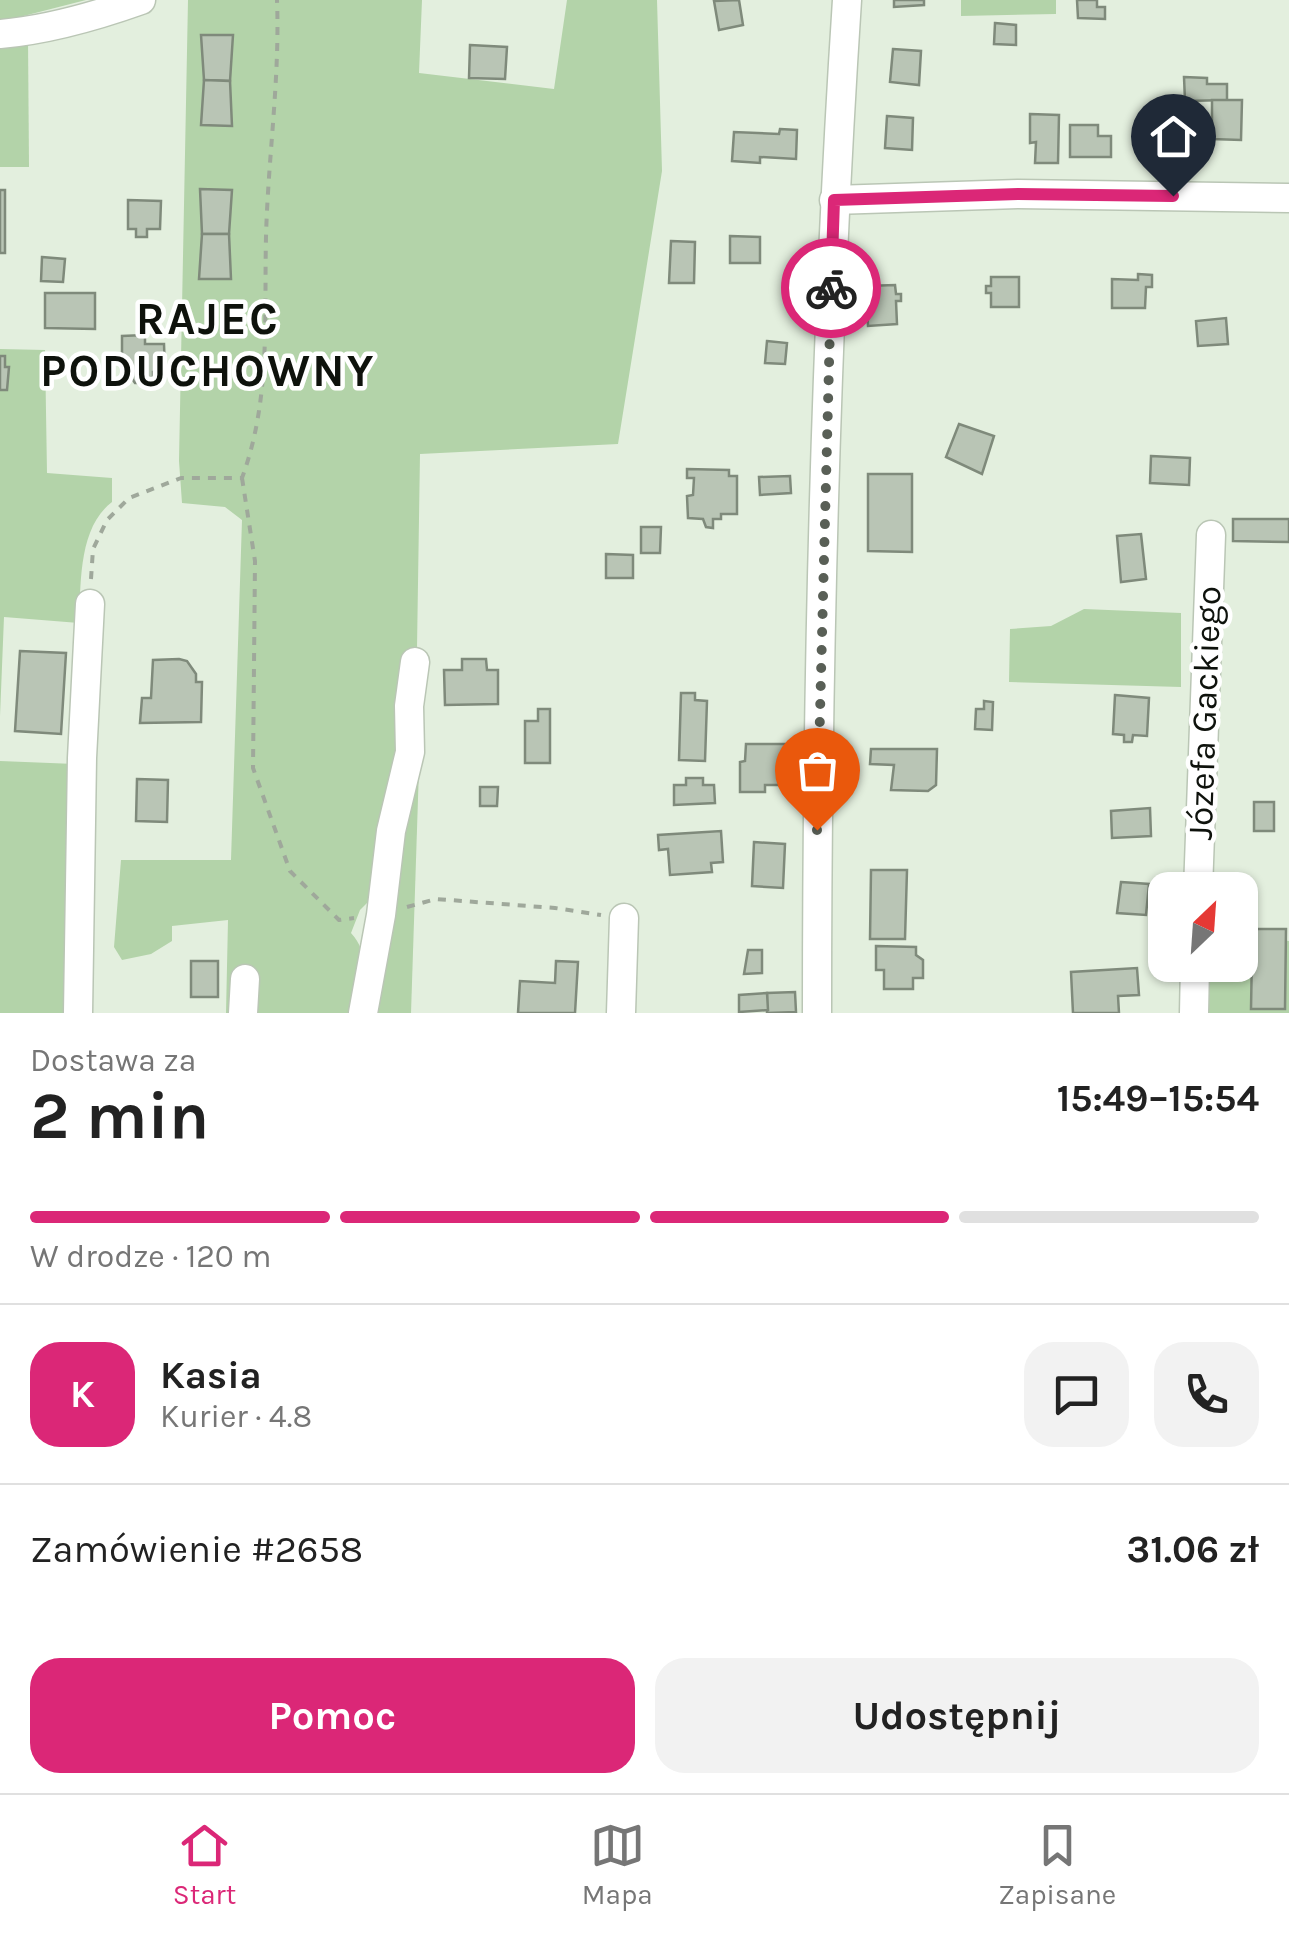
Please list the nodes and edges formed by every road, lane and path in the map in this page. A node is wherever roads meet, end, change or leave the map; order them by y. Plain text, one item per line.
1 (141, 0) edge
2 (277, 0) edge
3 (847, 0) edge
4 (0, 34) edge
5 (1289, 198) edge
6 (834, 200) junction
7 (242, 478) junction
8 (1211, 536) dead end
9 (90, 604) joint
10 (415, 662) dead end
11 (1199, 872) edge
12 (381, 915) junction
13 (624, 918) joint
14 (245, 979) dead end
15 (1195, 982) edge
16 (78, 1013) edge
17 (243, 1013) edge
18 (363, 1013) edge
19 (621, 1013) edge
20 (816, 1013) edge
21 (1194, 1013) edge

1 - 4 street
2 - 7 path
3 - 6 street
5 - 6 street
6 - 20 street
7 - 9 path
7 - 12 path
8 - 11 street, Józefa Gackiego
9 - 16 street
10 - 12 street
12 - 13 path
12 - 18 street
13 - 19 street
14 - 17 street
15 - 21 street

